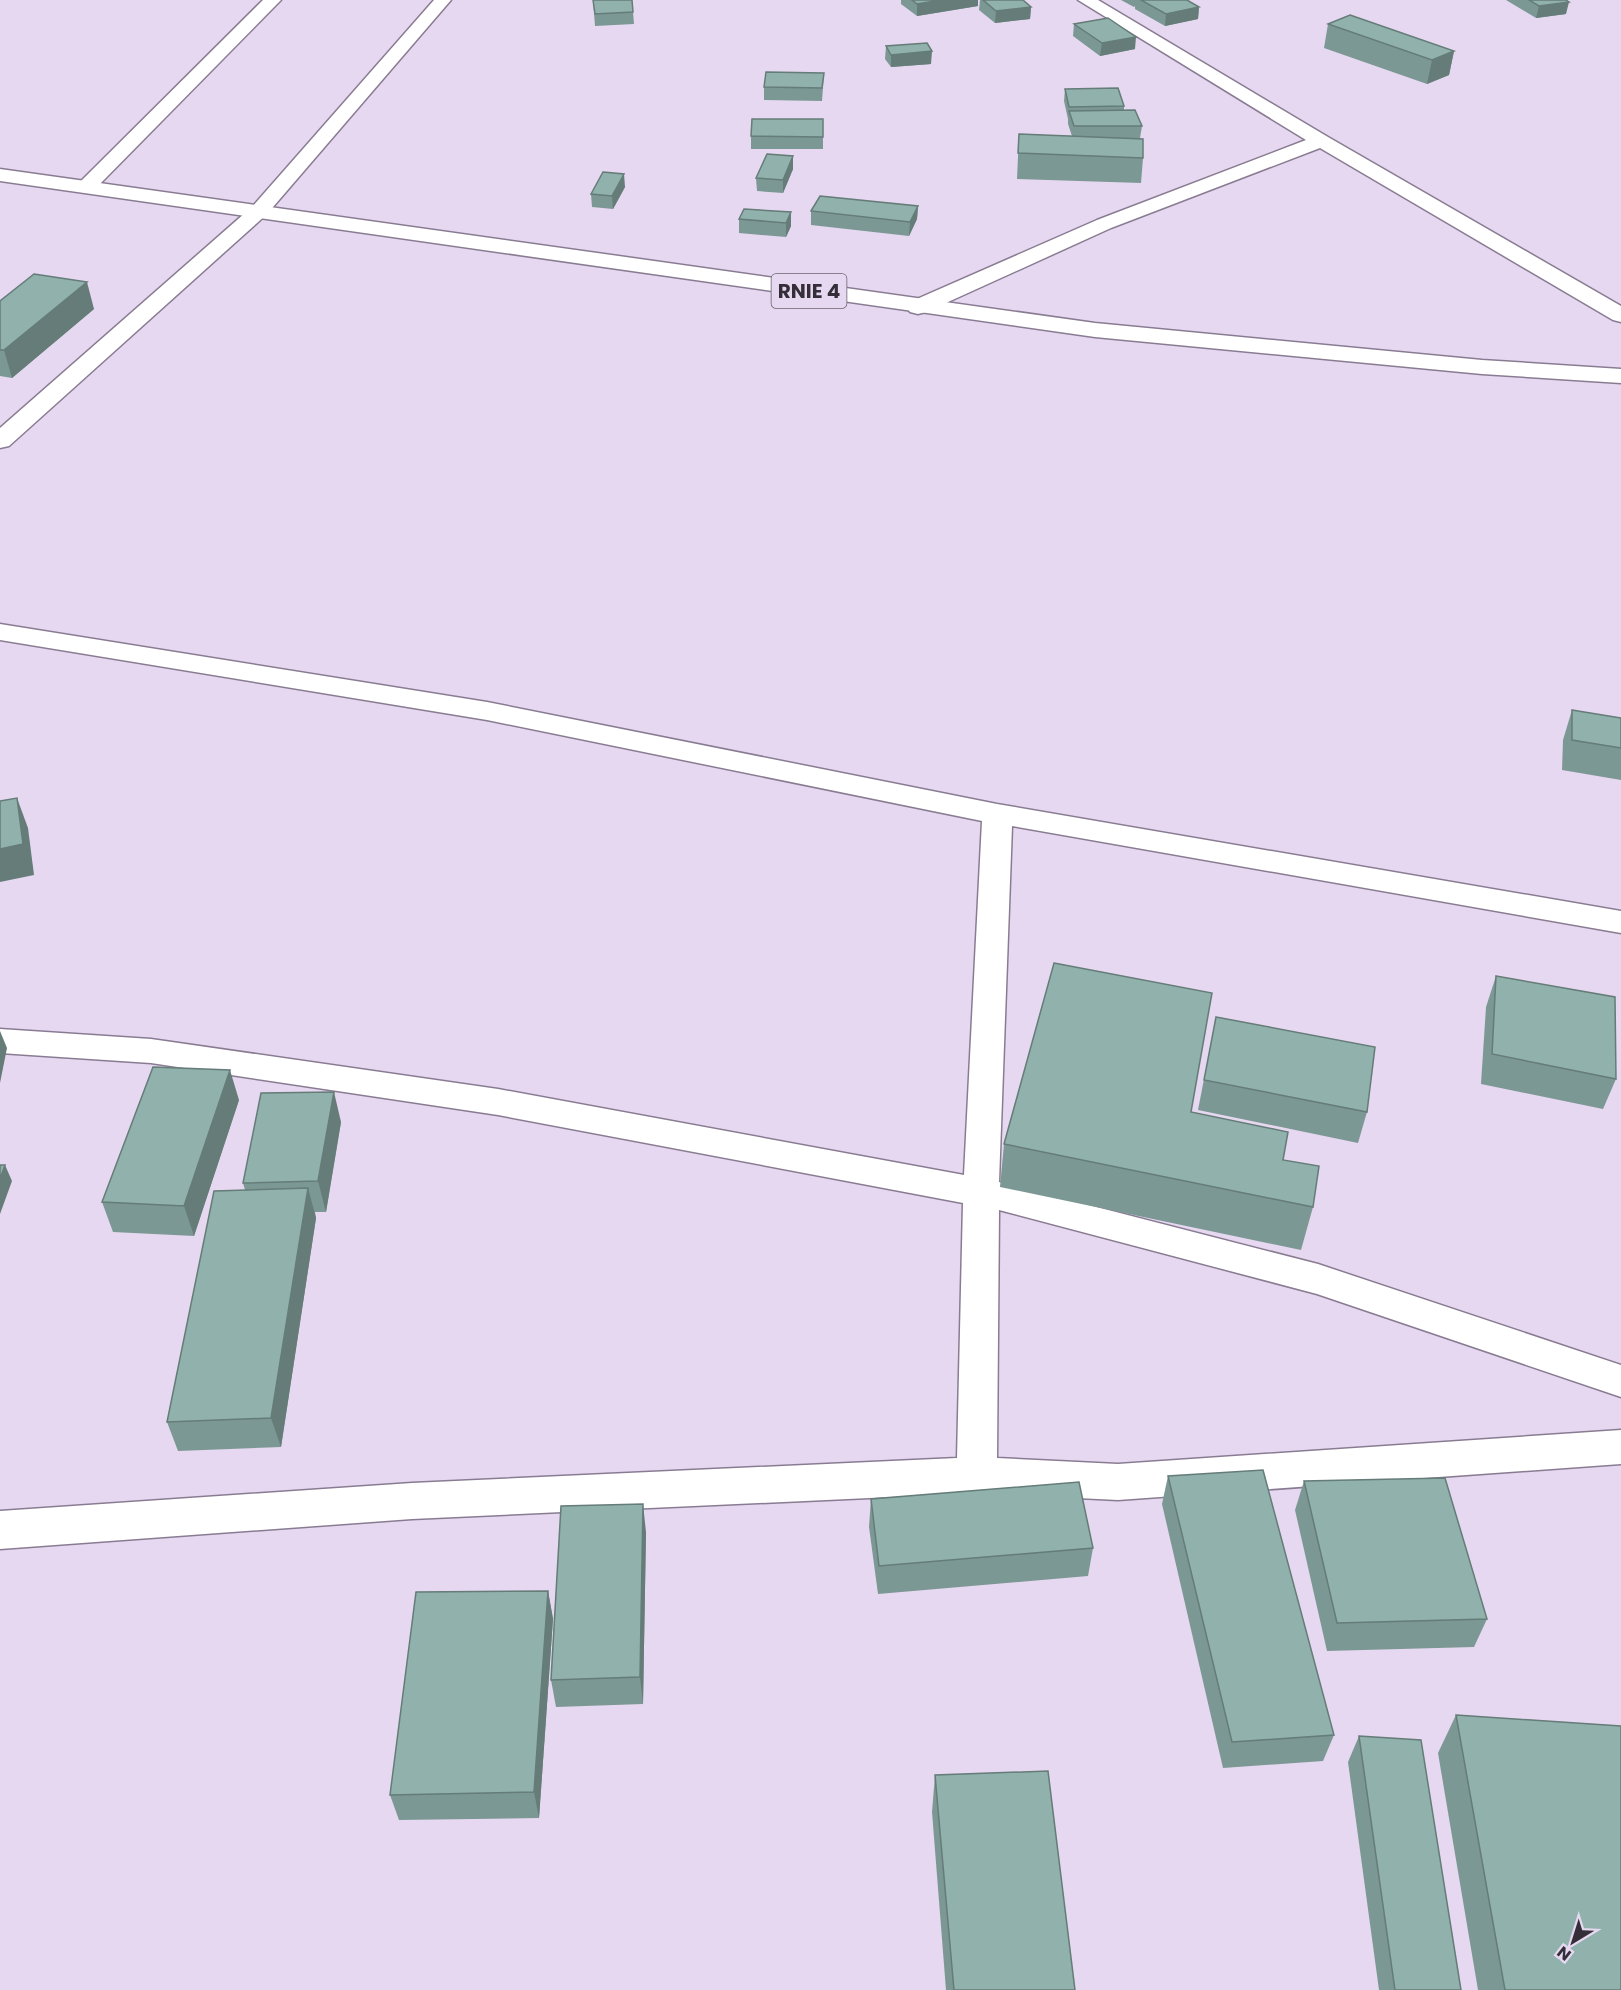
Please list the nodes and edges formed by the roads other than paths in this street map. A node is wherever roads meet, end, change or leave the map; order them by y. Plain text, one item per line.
1 (273, 0) edge
2 (443, 0) edge
3 (448, 0) edge
4 (1086, 0) edge
5 (1321, 141) junction
6 (0, 174) edge
7 (86, 187) junction
8 (260, 210) junction
9 (918, 307) junction
10 (1621, 315) edge
11 (1621, 376) edge
12 (0, 441) edge
13 (0, 632) edge
14 (997, 814) junction
15 (1621, 922) edge
16 (0, 1041) edge
17 (981, 1192) junction
18 (1621, 1381) edge
19 (1621, 1448) edge
20 (976, 1475) junction
21 (0, 1530) edge

1 - 7 street
2 - 3 street
2 - 8 street
4 - 5 street
5 - 9 street
5 - 10 street
6 - 7 street, RNIE 4
7 - 8 street, RNIE 4
8 - 9 street, RNIE 4
8 - 12 street
9 - 11 street, RNIE 4
13 - 14 street
14 - 15 street
14 - 17 street
16 - 17 street
17 - 18 street
17 - 20 street
19 - 20 street
20 - 21 street

